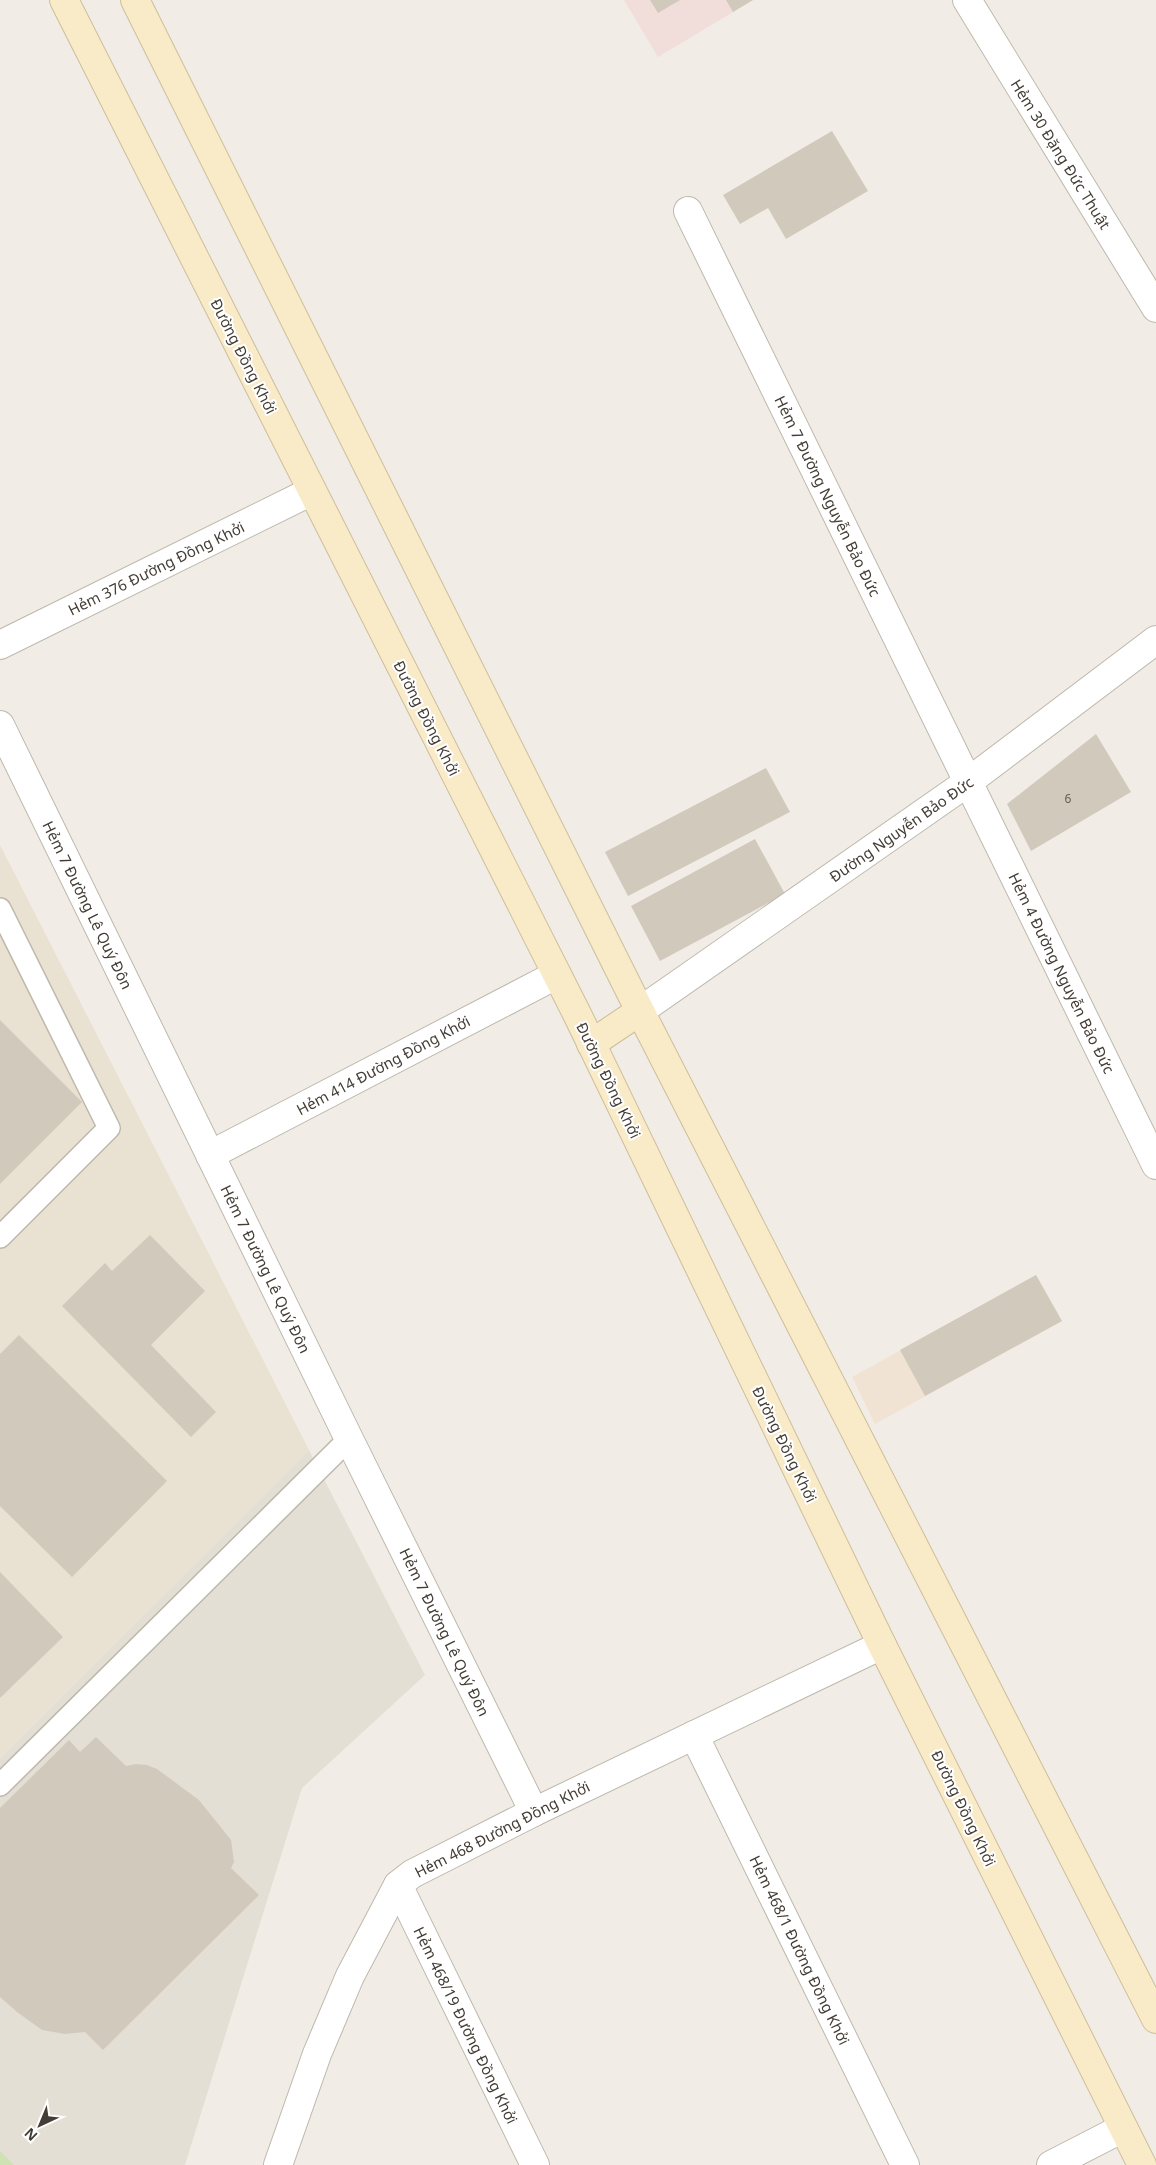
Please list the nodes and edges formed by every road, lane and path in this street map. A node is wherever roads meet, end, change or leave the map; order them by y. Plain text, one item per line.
1 (64, 0) edge
2 (135, 0) edge
3 (967, 0) edge
4 (688, 211) dead end
5 (1156, 308) edge
6 (312, 491) junction
7 (1156, 640) edge
8 (0, 645) edge
9 (0, 725) edge
10 (968, 782) junction
11 (0, 909) edge
12 (556, 975) junction
13 (640, 1011) junction
14 (592, 1044) junction
15 (210, 1155) junction
16 (1156, 1165) edge
17 (0, 1237) edge
18 (348, 1439) junction
19 (882, 1645) junction
20 (694, 1735) junction
21 (0, 1785) edge
22 (534, 1812) junction
23 (398, 1885) junction
24 (1156, 2019) edge
25 (1123, 2128) junction
26 (278, 2165) edge
27 (534, 2165) edge
28 (905, 2165) edge
29 (1051, 2165) edge
30 (1142, 2165) edge

1 - 6 main road, Đường Đồng Khởi
2 - 13 main road
3 - 5 street, Hẻm 30 Đặng Đức Thuật
4 - 10 street, Hẻm 7 Đường Nguyễn Bảo Đức
6 - 8 street, Hẻm 376 Đường Đồng Khởi
6 - 12 main road, Đường Đồng Khởi
7 - 10 street, Đường Nguyễn Bảo Đức
9 - 15 street, Hẻm 7 Đường Lê Quý Đôn
10 - 13 street, Đường Nguyễn Bảo Đức
10 - 16 street, Hẻm 4 Đường Nguyễn Bảo Đức
11 - 17 lane
12 - 14 main road, Đường Đồng Khởi
12 - 15 street, Hẻm 414 Đường Đồng Khởi
13 - 14 main road
13 - 24 main road
14 - 19 main road, Đường Đồng Khởi
15 - 18 street, Hẻm 7 Đường Lê Quý Đôn
18 - 21 lane
18 - 22 street, Hẻm 7 Đường Lê Quý Đôn
19 - 20 street, Hẻm 468 Đường Đồng Khởi
19 - 25 main road, Đường Đồng Khởi
20 - 22 street, Hẻm 468 Đường Đồng Khởi
20 - 28 street, Hẻm 468/1 Đường Đồng Khởi
22 - 23 street, Hẻm 468 Đường Đồng Khởi
23 - 26 street, Hẻm 468 Đường Đồng Khởi
23 - 27 street, Hẻm 468/19 Đường Đồng Khởi
25 - 29 street
25 - 30 main road, Đường Đồng Khởi

